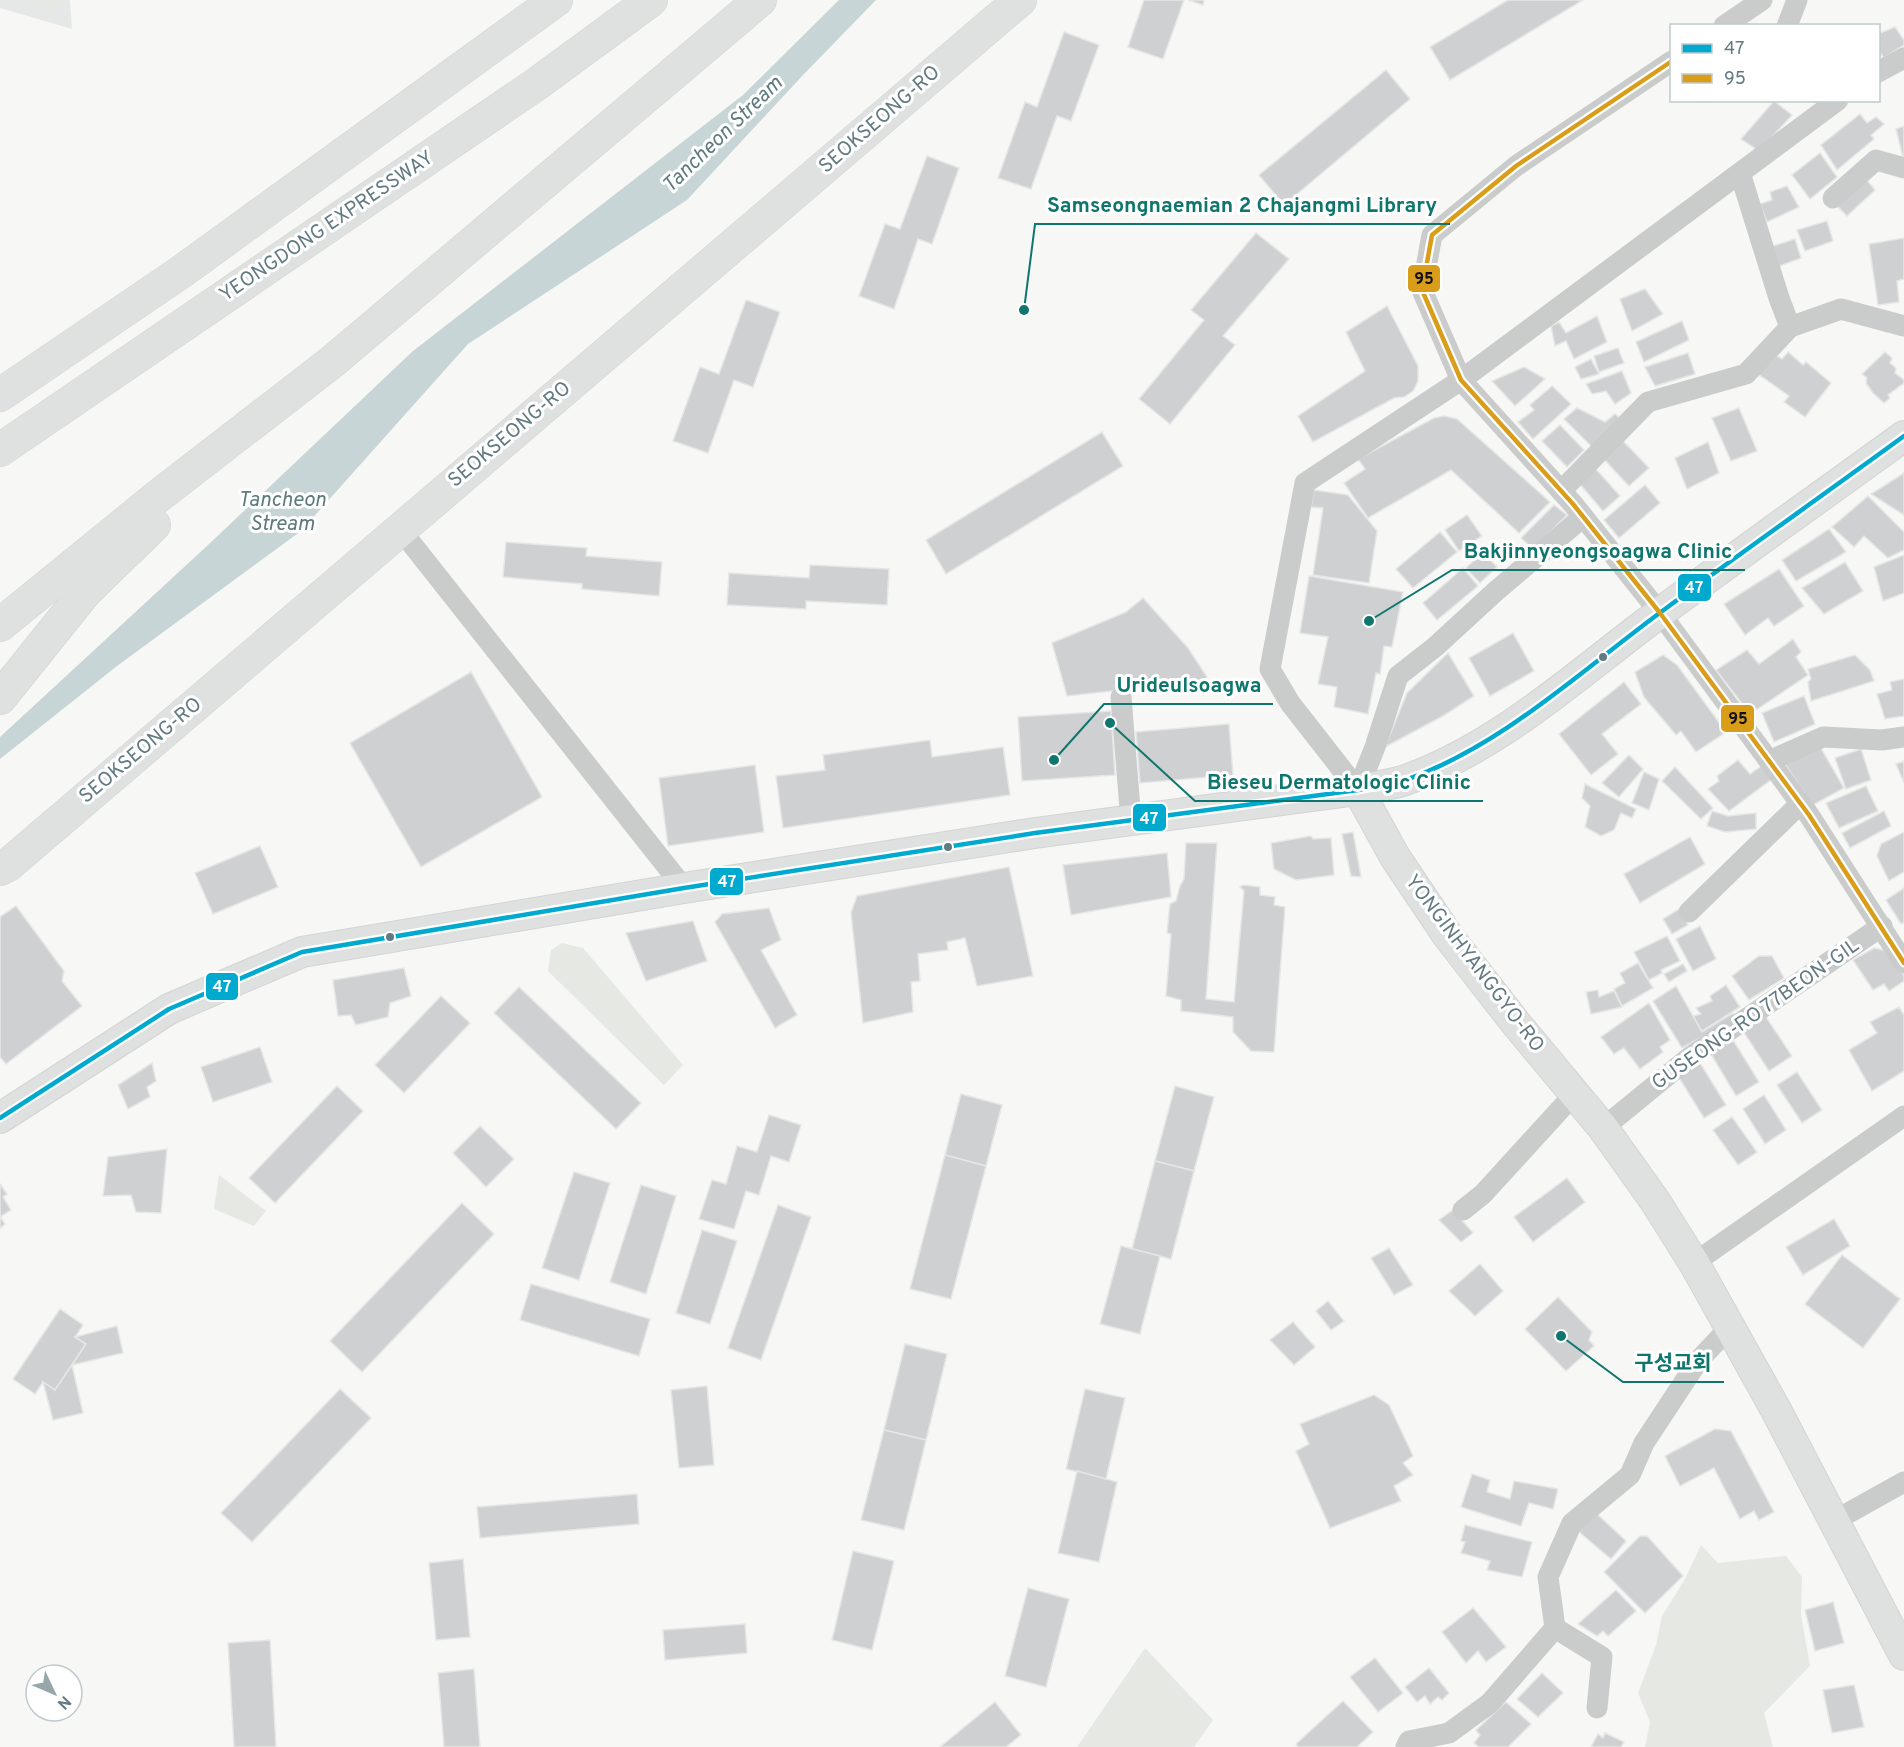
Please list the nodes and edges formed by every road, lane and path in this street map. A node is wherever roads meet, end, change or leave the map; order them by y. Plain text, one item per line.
1 (556, 0) edge
2 (651, 0) edge
3 (760, 0) edge
4 (1020, 0) edge
5 (1762, 0) edge
6 (1797, 0) edge
7 (1727, 24) edge
8 (1788, 24) edge
9 (1904, 58) edge
10 (1670, 62) edge
11 (1880, 71) edge
12 (1835, 102) edge
13 (1904, 168) edge
14 (1740, 173) junction
15 (1833, 198) dead end
16 (1904, 326) edge
17 (1790, 327) junction
18 (333, 361) junction
19 (1461, 380) junction
20 (0, 395) edge
21 (1904, 436) edge
22 (0, 450) edge
23 (1561, 491) junction
24 (1583, 517) junction
25 (400, 529) junction
26 (1660, 613) junction
27 (0, 626) edge
28 (0, 698) edge
29 (1121, 698) dead end
30 (1904, 737) edge
31 (1769, 761) junction
32 (1358, 790) junction
33 (1800, 804) junction
34 (1131, 821) junction
35 (2, 868) edge
36 (684, 888) junction
37 (1689, 912) dead end
38 (1882, 926) junction
39 (1904, 963) edge
40 (1574, 1091) junction
41 (1904, 1116) edge
42 (0, 1118) edge
43 (1603, 1128) junction
44 (1463, 1210) dead end
45 (1694, 1263) junction
46 (1730, 1327) junction
47 (1904, 1482) edge
48 (1834, 1521) junction
49 (1555, 1628) junction
50 (1904, 1655) edge
51 (1598, 1708) dead end
52 (1406, 1747) edge

1 - 20 highway
2 - 22 highway, YEONGDONG EXPRESSWAY
3 - 18 highway
4 - 25 highway, SEOKSEONG-RO
5 - 7 street
6 - 8 street
9 - 11 street
10 - 19 street, GUSEONG-RO 77BEON-GIL
12 - 14 street
13 - 15 street
14 - 17 street
14 - 19 street
16 - 17 street
17 - 23 street
18 - 27 highway
18 - 28 highway
19 - 23 street, GUSEONG-RO 77BEON-GIL
19 - 32 street
21 - 26 main road
23 - 24 street, GUSEONG-RO 77BEON-GIL
24 - 26 street, GUSEONG-RO 77BEON-GIL
24 - 32 street
25 - 35 highway, SEOKSEONG-RO
25 - 36 street
26 - 31 street, GUSEONG-RO 77BEON-GIL
26 - 32 main road
29 - 34 street
30 - 31 street
31 - 33 street, GUSEONG-RO 77BEON-GIL
32 - 34 main road
32 - 40 main road, YONGINHYANGGYO-RO
33 - 37 street
33 - 38 street, GUSEONG-RO 77BEON-GIL
34 - 36 main road
36 - 42 main road
38 - 39 street, GUSEONG-RO 77BEON-GIL
38 - 43 street, GUSEONG-RO 77BEON-GIL
40 - 43 main road, YONGINHYANGGYO-RO
40 - 44 street
41 - 45 street
43 - 45 main road, YONGINHYANGGYO-RO
45 - 46 main road, YONGINHYANGGYO-RO
46 - 48 main road, YONGINHYANGGYO-RO
46 - 49 street
47 - 48 street
48 - 50 main road, YONGINHYANGGYO-RO
49 - 51 street
49 - 52 street

